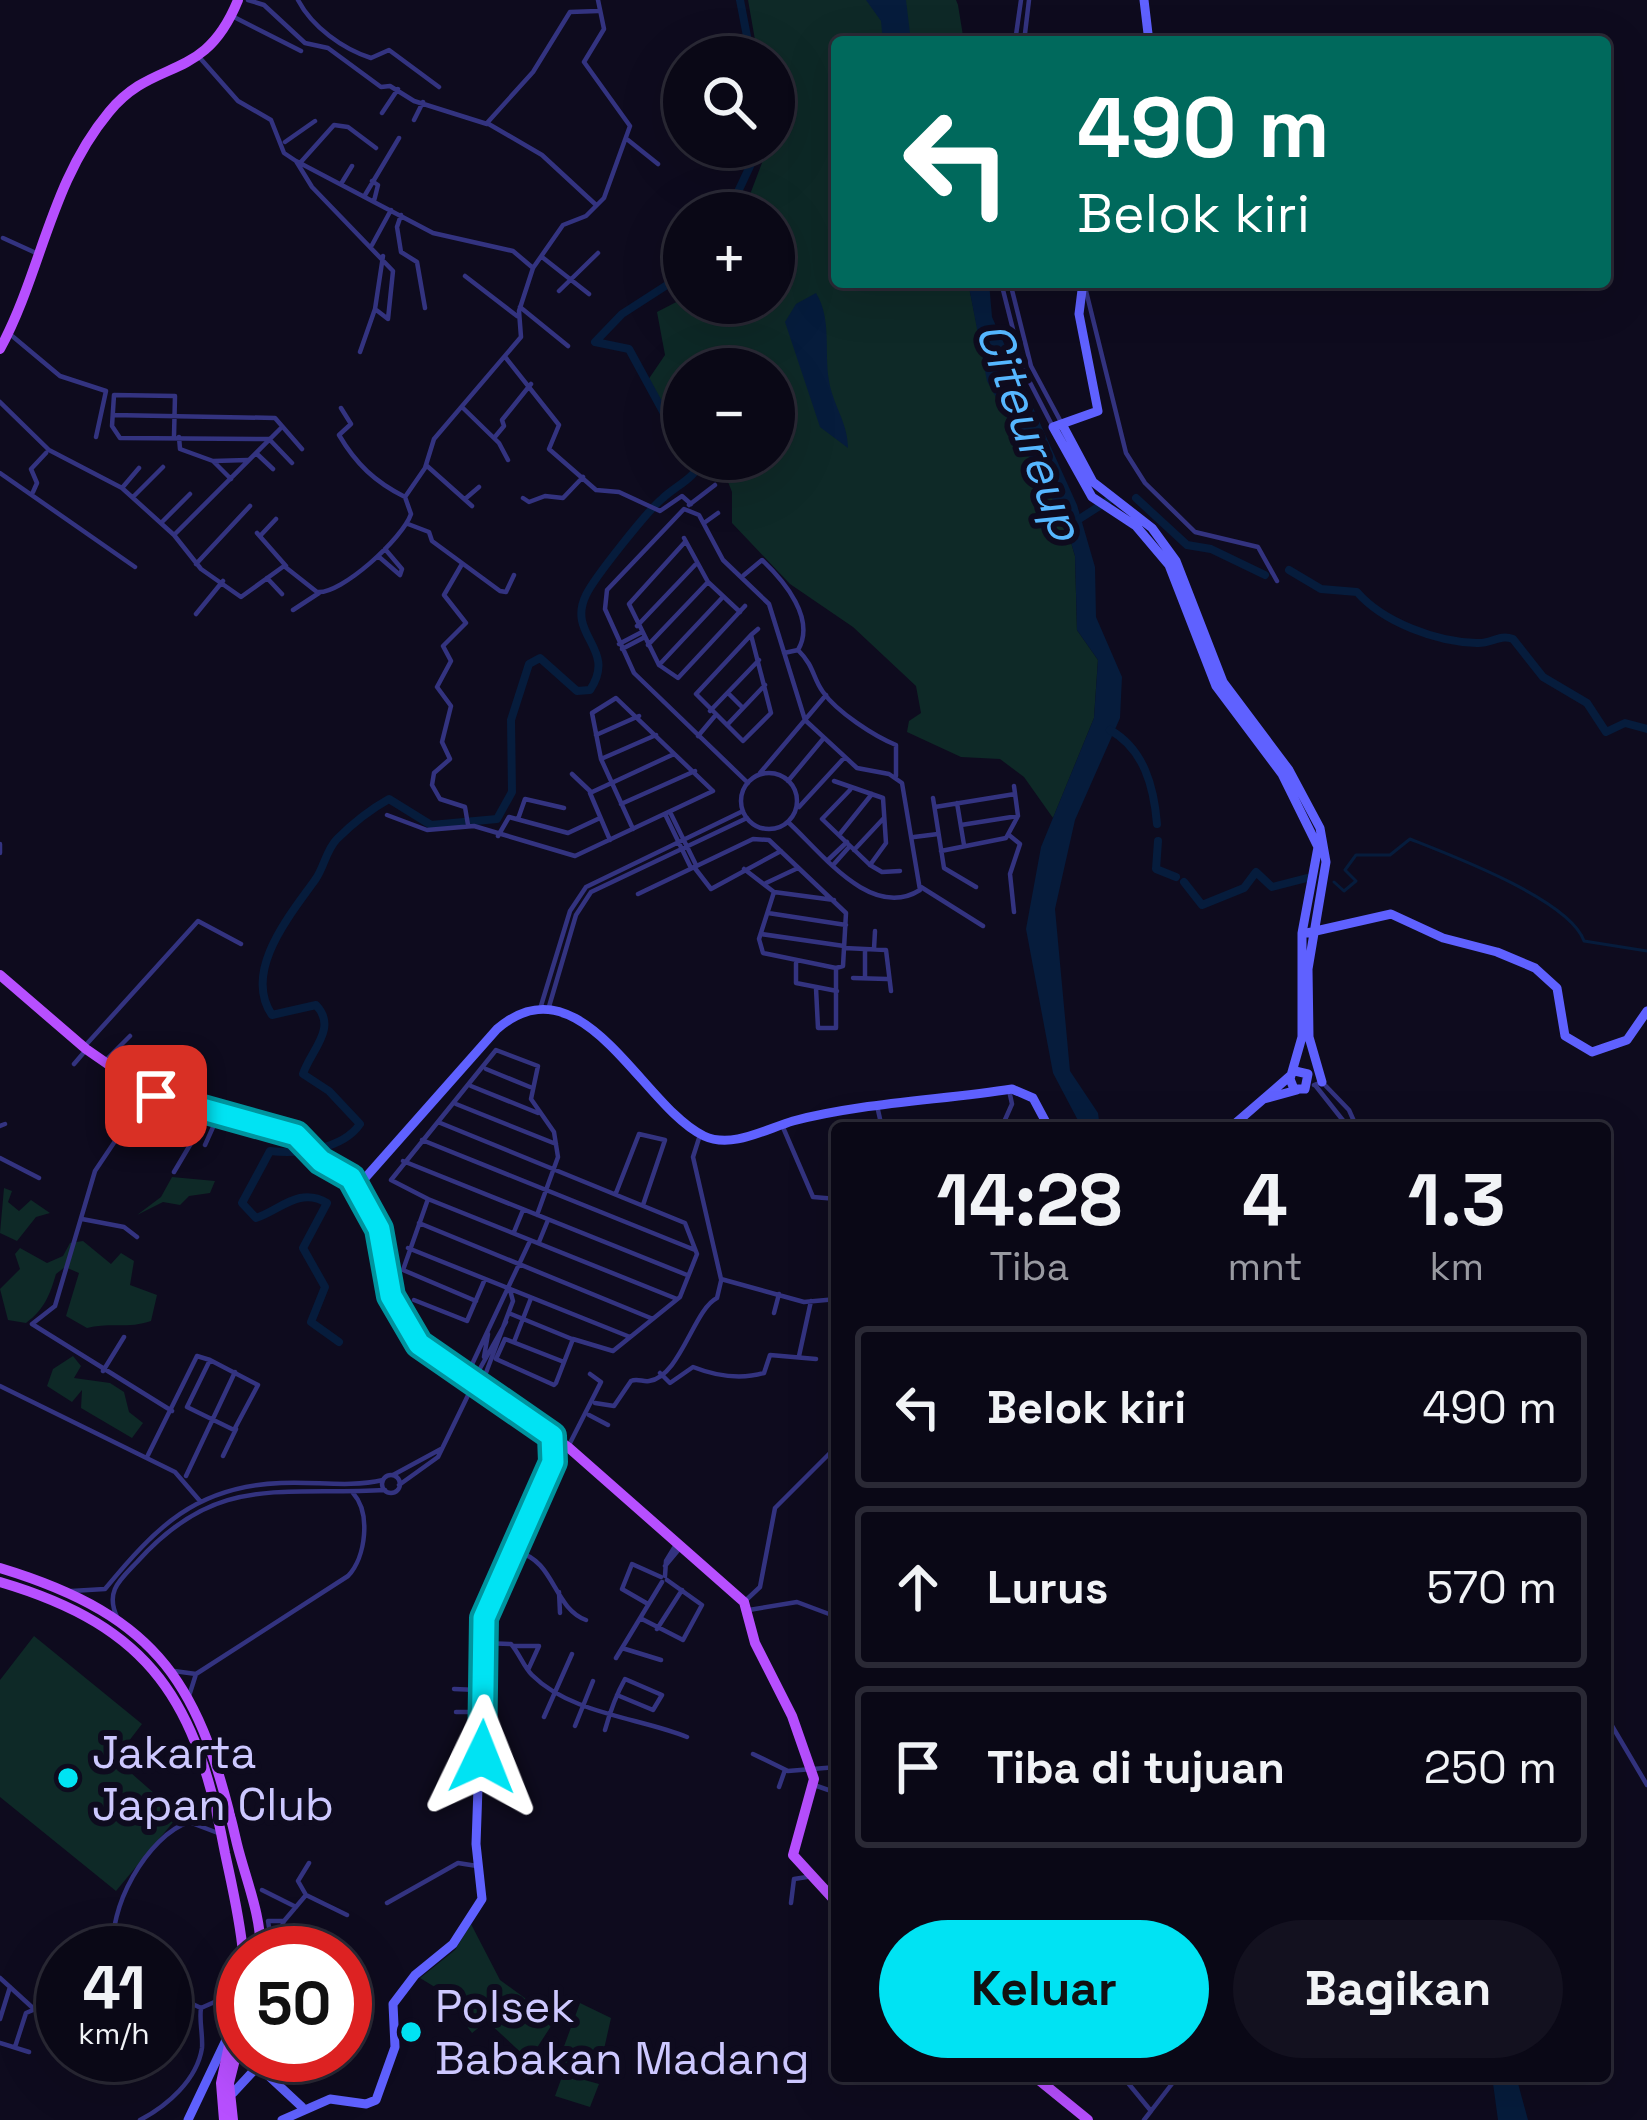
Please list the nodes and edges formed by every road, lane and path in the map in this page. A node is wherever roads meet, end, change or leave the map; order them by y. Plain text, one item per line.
1 (238, 0) edge
2 (248, 0) edge
3 (298, 0) edge
4 (584, 0) edge
5 (1021, 0) edge
6 (1029, 0) edge
7 (1144, 0) edge
8 (598, 4) edge
9 (232, 16) junction
10 (1016, 36) edge
11 (1025, 36) edge
12 (1148, 36) edge
13 (301, 51) dead end
14 (200, 58) junction
15 (439, 87) dead end
16 (398, 89) junction
17 (423, 102) junction
18 (382, 113) dead end
19 (414, 120) dead end
20 (315, 121) dead end
21 (487, 124) junction
22 (399, 138) dead end
23 (628, 140) junction
24 (283, 143) junction
25 (376, 148) dead end
26 (298, 162) junction
27 (658, 164) dead end
28 (352, 166) dead end
29 (372, 181) junction
30 (341, 184) junction
31 (364, 197) junction
32 (374, 201) junction
33 (597, 206) junction
34 (391, 210) junction
35 (401, 215) junction
36 (3, 238) edge
37 (372, 245) junction
38 (598, 253) dead end
39 (37, 254) junction
40 (382, 256) junction
41 (542, 256) junction
42 (533, 268) junction
43 (465, 276) dead end
44 (572, 280) junction
45 (1008, 288) edge
46 (1083, 288) edge
47 (1085, 288) edge
48 (559, 291) dead end
49 (589, 295) dead end
50 (520, 307) junction
51 (425, 308) dead end
52 (375, 309) junction
53 (518, 317) junction
54 (8, 334) junction
55 (568, 346) dead end
56 (0, 349) edge
57 (360, 352) dead end
58 (504, 357) junction
59 (531, 384) junction
60 (0, 402) edge
61 (462, 407) junction
62 (341, 408) dead end
63 (113, 415) junction
64 (174, 416) junction
65 (1058, 425) junction
66 (281, 428) junction
67 (177, 436) junction
68 (96, 437) dead end
69 (494, 438) junction
70 (269, 440) junction
71 (302, 448) dead end
72 (48, 452) junction
73 (256, 453) junction
74 (248, 460) junction
75 (508, 460) dead end
76 (213, 461) junction
77 (292, 464) dead end
78 (426, 465) junction
79 (163, 467) dead end
80 (139, 468) dead end
81 (273, 469) dead end
82 (0, 473) edge
83 (583, 477) junction
84 (231, 478) junction
85 (715, 485) dead end
86 (479, 487) dead end
87 (122, 488) junction
88 (32, 494) junction
89 (190, 494) dead end
90 (405, 496) junction
91 (133, 497) junction
92 (523, 498) dead end
93 (465, 499) junction
94 (691, 503) junction
95 (250, 506) dead end
96 (472, 506) dead end
97 (1114, 507) junction
98 (684, 508) junction
99 (718, 513) dead end
100 (276, 519) dead end
101 (161, 523) junction
102 (704, 523) junction
103 (408, 524) junction
104 (174, 536) junction
105 (385, 549) junction
106 (378, 556) junction
107 (462, 563) junction
108 (196, 564) junction
109 (695, 565) junction
110 (286, 566) junction
111 (135, 567) dead end
112 (514, 575) dead end
113 (743, 576) junction
114 (268, 578) junction
115 (224, 581) junction
116 (1277, 581) dead end
117 (708, 582) junction
118 (319, 593) junction
119 (282, 594) dead end
120 (723, 596) junction
121 (662, 600) junction
122 (293, 610) dead end
123 (196, 614) dead end
124 (678, 614) junction
125 (758, 628) dead end
126 (641, 632) junction
127 (751, 635) junction
128 (648, 645) junction
129 (620, 647) junction
130 (798, 650) junction
131 (784, 653) junction
132 (758, 660) junction
133 (659, 664) junction
134 (765, 685) junction
135 (728, 693) junction
136 (826, 695) junction
137 (743, 708) junction
138 (712, 714) junction
139 (638, 716) junction
140 (805, 720) junction
141 (726, 727) junction
142 (657, 734) junction
143 (596, 735) junction
144 (698, 736) junction
145 (823, 739) junction
146 (676, 753) junction
147 (844, 758) junction
148 (601, 759) junction
149 (770, 761) junction
150 (695, 771) junction
151 (572, 774) dead end
152 (774, 774) junction
153 (756, 777) junction
154 (896, 777) junction
155 (788, 781) junction
156 (834, 781) dead end
157 (610, 783) junction
158 (748, 783) junction
159 (1014, 786) dead end
160 (850, 790) junction
161 (591, 792) junction
162 (872, 794) junction
163 (1016, 794) junction
164 (892, 796) dead end
165 (883, 798) junction
166 (957, 803) junction
167 (621, 804) junction
168 (564, 808) dead end
169 (796, 809) junction
170 (668, 813) junction
171 (816, 813) dead end
172 (387, 814) dead end
173 (745, 814) junction
174 (1018, 816) junction
175 (518, 818) junction
176 (600, 818) junction
177 (822, 819) junction
178 (883, 819) junction
179 (788, 822) junction
180 (468, 824) junction
181 (961, 825) junction
182 (633, 829) junction
183 (939, 834) junction
184 (839, 835) junction
185 (1010, 835) junction
186 (498, 836) junction
187 (914, 837) junction
188 (610, 840) junction
189 (681, 842) junction
190 (0, 844) edge
191 (850, 846) junction
192 (964, 847) junction
193 (783, 851) junction
194 (941, 851) junction
195 (0, 853) edge
196 (831, 862) junction
197 (870, 865) junction
198 (694, 867) junction
199 (800, 868) junction
200 (744, 869) junction
201 (900, 871) dead end
202 (766, 884) junction
203 (921, 887) junction
204 (976, 887) dead end
205 (774, 892) junction
206 (638, 894) dead end
207 (834, 900) junction
208 (1014, 912) dead end
209 (768, 913) junction
210 (846, 925) junction
211 (983, 926) dead end
212 (875, 931) dead end
213 (1306, 933) junction
214 (760, 934) junction
215 (242, 944) dead end
216 (844, 947) junction
217 (870, 949) junction
218 (796, 963) junction
219 (836, 968) junction
220 (0, 975) edge
221 (853, 978) dead end
222 (865, 978) junction
223 (887, 979) junction
224 (816, 988) junction
225 (837, 991) junction
226 (891, 992) dead end
227 (1647, 1011) edge
228 (543, 1013) junction
229 (130, 1036) dead end
230 (86, 1048) junction
231 (104, 1062) junction
232 (74, 1064) dead end
233 (1315, 1064) junction
234 (486, 1069) junction
235 (1296, 1072) junction
236 (471, 1086) junction
237 (1309, 1086) junction
238 (531, 1087) junction
239 (1009, 1090) junction
240 (148, 1092) junction
241 (1259, 1100) junction
242 (1326, 1100) junction
243 (454, 1103) junction
244 (192, 1108) junction
245 (878, 1110) junction
246 (213, 1114) junction
247 (539, 1114) junction
248 (438, 1122) junction
249 (881, 1122) edge
250 (1004, 1122) dead end
251 (1045, 1122) edge
252 (1236, 1122) edge
253 (1347, 1122) edge
254 (1352, 1122) edge
255 (782, 1125) junction
256 (700, 1135) junction
257 (422, 1140) junction
258 (172, 1141) dead end
259 (556, 1144) junction
260 (205, 1145) dead end
261 (0, 1158) edge
262 (403, 1161) junction
263 (555, 1169) junction
264 (174, 1172) dead end
265 (38, 1178) dead end
266 (358, 1186) junction
267 (547, 1191) junction
268 (615, 1194) junction
269 (831, 1198) edge
270 (428, 1199) junction
271 (643, 1205) junction
272 (523, 1210) junction
273 (537, 1215) junction
274 (82, 1219) junction
275 (548, 1220) junction
276 (418, 1223) junction
277 (514, 1234) junction
278 (137, 1237) dead end
279 (534, 1242) junction
280 (408, 1248) junction
281 (696, 1250) junction
282 (522, 1263) junction
283 (690, 1276) junction
284 (485, 1279) junction
285 (721, 1279) junction
286 (510, 1290) junction
287 (778, 1294) junction
288 (531, 1298) junction
289 (677, 1299) junction
290 (831, 1299) edge
291 (414, 1300) dead end
292 (476, 1300) junction
293 (811, 1301) junction
294 (774, 1313) dead end
295 (492, 1316) junction
296 (653, 1318) junction
297 (508, 1319) junction
298 (522, 1319) junction
299 (124, 1337) dead end
300 (630, 1337) junction
301 (572, 1339) junction
302 (514, 1342) junction
303 (799, 1356) junction
304 (484, 1357) junction
305 (210, 1360) junction
306 (816, 1360) dead end
307 (564, 1362) junction
308 (103, 1371) junction
309 (235, 1372) junction
310 (660, 1373) junction
311 (590, 1374) dead end
312 (475, 1380) junction
313 (0, 1386) edge
314 (177, 1402) junction
315 (595, 1402) junction
316 (188, 1407) junction
317 (172, 1411) junction
318 (589, 1414) junction
319 (214, 1421) junction
320 (608, 1425) dead end
321 (236, 1429) junction
322 (449, 1440) junction
323 (561, 1443) junction
324 (831, 1452) edge
325 (147, 1456) junction
326 (223, 1456) dead end
327 (393, 1475) junction
328 (185, 1478) junction
329 (383, 1480) junction
330 (400, 1485) junction
331 (385, 1490) junction
332 (353, 1492) junction
333 (201, 1502) junction
334 (165, 1524) junction
335 (170, 1530) junction
336 (681, 1542) junction
337 (513, 1551) junction
338 (0, 1568) edge
339 (664, 1579) junction
340 (0, 1582) edge
341 (65, 1590) junction
342 (682, 1590) junction
343 (559, 1592) junction
344 (648, 1604) junction
345 (747, 1606) junction
346 (94, 1612) junction
347 (560, 1613) dead end
348 (831, 1615) edge
349 (640, 1618) junction
350 (586, 1621) dead end
351 (119, 1622) junction
352 (658, 1629) junction
353 (483, 1643) junction
354 (514, 1646) junction
355 (622, 1648) junction
356 (572, 1654) dead end
357 (616, 1658) dead end
358 (661, 1660) dead end
359 (169, 1669) junction
360 (528, 1670) junction
361 (196, 1674) junction
362 (593, 1681) dead end
363 (454, 1689) dead end
364 (556, 1689) junction
365 (484, 1690) junction
366 (617, 1695) junction
367 (584, 1703) junction
368 (190, 1708) junction
369 (456, 1712) dead end
370 (484, 1712) junction
371 (610, 1712) junction
372 (544, 1717) dead end
373 (575, 1726) dead end
374 (1611, 1727) edge
375 (605, 1730) dead end
376 (687, 1737) dead end
377 (752, 1754) dead end
378 (811, 1766) junction
379 (831, 1767) edge
380 (785, 1770) junction
381 (814, 1785) junction
382 (1647, 1785) edge
383 (779, 1787) dead end
384 (831, 1791) edge
385 (213, 1792) junction
386 (195, 1822) junction
387 (222, 1837) junction
388 (309, 1863) dead end
389 (477, 1866) junction
390 (813, 1877) junction
391 (262, 1890) dead end
392 (306, 1895) junction
393 (831, 1896) edge
394 (387, 1903) dead end
395 (791, 1903) dead end
396 (296, 1907) junction
397 (347, 1915) dead end
398 (284, 1921) junction
399 (112, 1926) edge
400 (239, 1926) edge
401 (260, 1926) edge
402 (267, 1926) edge
403 (280, 1926) edge
404 (0, 1978) edge
405 (10, 1987) junction
406 (216, 2001) edge
407 (192, 2004) edge
408 (201, 2008) junction
409 (34, 2009) joint
410 (0, 2019) edge
411 (0, 2043) edge
412 (15, 2048) junction
413 (29, 2051) dead end
414 (216, 2067) edge
415 (220, 2082) edge
416 (244, 2082) edge
417 (282, 2082) edge
418 (1041, 2082) edge
419 (1173, 2082) edge
420 (1128, 2083) dead end
421 (232, 2093) dead end
422 (302, 2107) junction
423 (1151, 2111) junction
424 (222, 2118) edge
425 (140, 2120) edge
426 (188, 2120) edge
427 (282, 2120) edge
428 (1088, 2120) edge
429 (1144, 2120) edge

1 - 9 main road
2 - 16 street
3 - 15 street
4 - 8 street
5 - 10 street
6 - 11 street
7 - 12 street
8 - 21 street
8 - 23 street
9 - 13 street
9 - 14 main road
14 - 24 street
14 - 39 main road
16 - 17 street
16 - 18 street
17 - 19 street
17 - 21 street
20 - 24 street
21 - 33 street
22 - 29 street
23 - 27 street
23 - 33 street
24 - 26 street
25 - 26 street
26 - 30 street
26 - 37 street
28 - 30 street
29 - 31 street
29 - 32 street
30 - 31 street
31 - 32 street
32 - 34 street
33 - 41 street
34 - 35 street
34 - 37 street
35 - 42 street
35 - 51 street
36 - 39 street
37 - 40 street
38 - 44 street
39 - 54 main road
40 - 52 street
40 - 52 street
41 - 42 street
41 - 44 street
42 - 50 street
43 - 53 street
44 - 48 street
44 - 49 street
45 - 65 street
46 - 65 street
47 - 116 street
50 - 53 street
50 - 55 street
52 - 57 street
53 - 58 street
54 - 56 main road
54 - 68 street
58 - 59 street
58 - 61 street
59 - 69 street
59 - 83 street
60 - 72 street
61 - 69 street
61 - 78 street
62 - 90 street
63 - 64 street
63 - 64 street
63 - 67 street
64 - 66 street
64 - 67 street
65 - 97 street
65 - 97 street
66 - 70 street
66 - 71 street
67 - 70 street
67 - 76 street
69 - 75 street
70 - 73 street
70 - 77 street
72 - 87 street
72 - 88 street
73 - 74 street
73 - 81 street
74 - 76 street
74 - 84 street
76 - 84 street
78 - 90 street
78 - 93 street
79 - 91 street
80 - 87 street
82 - 88 street
83 - 92 street
83 - 94 street
84 - 104 street
85 - 94 street
86 - 93 street
87 - 91 street
88 - 111 street
89 - 101 street
90 - 103 street
91 - 101 street
93 - 96 street
94 - 98 street
95 - 108 street
97 - 213 street
98 - 102 street
98 - 129 street
99 - 102 street
100 - 110 street
101 - 104 street
102 - 113 street
103 - 105 street
103 - 107 street
104 - 108 street
105 - 106 street
105 - 106 street
106 - 118 street
107 - 112 street
107 - 180 street
108 - 115 street
109 - 117 street
109 - 121 street
109 - 126 street
110 - 114 street
110 - 118 street
113 - 130 street
113 - 131 street
114 - 115 street
114 - 119 street
115 - 123 street
117 - 120 street
117 - 124 street
118 - 122 street
120 - 133 street
120 - 133 street
121 - 124 street
121 - 126 street
124 - 128 street
125 - 127 street
126 - 128 street
126 - 129 street
127 - 132 street
127 - 138 street
128 - 133 street
129 - 144 street
130 - 131 street
130 - 136 street
131 - 140 street
132 - 134 street
132 - 135 street
134 - 137 street
134 - 141 street
135 - 137 street
135 - 138 street
136 - 140 street
136 - 154 street
137 - 141 street
138 - 141 street
138 - 144 street
139 - 142 street
139 - 143 street
139 - 143 street
140 - 145 street
140 - 149 street
142 - 146 street
142 - 148 street
143 - 148 street
144 - 158 street
145 - 147 street
145 - 155 street
146 - 150 street
146 - 157 street
147 - 154 street
147 - 169 street
148 - 157 street
149 - 152 street
149 - 153 street
150 - 167 street
150 - 170 street
151 - 161 street
152 - 153 street
152 - 155 street
153 - 158 street
154 - 187 street
155 - 169 street
156 - 160 street
157 - 161 street
157 - 167 street
158 - 173 street
159 - 163 street
160 - 162 street
160 - 177 street
161 - 176 street
162 - 165 street
162 - 184 street
163 - 166 street
163 - 174 street
164 - 165 street
165 - 178 street
166 - 181 street
166 - 183 street
167 - 182 street
168 - 175 street
169 - 179 street
170 - 182 street
170 - 189 street
171 - 177 street
172 - 180 street
173 - 179 street
173 - 189 street
174 - 181 street
174 - 185 street
175 - 176 street
175 - 186 street
176 - 188 street
177 - 184 street
178 - 191 street
178 - 197 street
179 - 196 street
180 - 186 street
181 - 192 street
182 - 188 street
183 - 187 street
183 - 194 street
184 - 191 street
185 - 192 street
185 - 208 street
186 - 188 street
187 - 203 street
189 - 198 street
189 - 228 street
190 - 195 street
191 - 196 street
191 - 197 street
192 - 194 street
193 - 198 street
193 - 199 street
193 - 200 street
194 - 204 street
196 - 203 street
197 - 201 street
198 - 200 street
198 - 206 street
199 - 202 street
199 - 207 street
200 - 202 street
202 - 205 street
203 - 211 street
205 - 207 street
205 - 209 street
207 - 210 street
209 - 210 street
209 - 214 street
210 - 216 street
212 - 217 street
213 - 227 street
213 - 233 street
213 - 235 street
214 - 216 street
214 - 218 street
215 - 230 street
216 - 217 street
216 - 219 street
217 - 222 street
217 - 223 street
218 - 219 street
218 - 224 street
219 - 225 street
220 - 230 main road
221 - 222 street
222 - 223 street
223 - 226 street
224 - 225 street
224 - 225 street
228 - 256 street
228 - 266 street
229 - 231 street
230 - 231 main road
230 - 232 street
231 - 240 main road
233 - 235 street
233 - 237 street
234 - 236 street
234 - 238 street
234 - 238 street
235 - 237 street
235 - 237 street
235 - 241 street
236 - 243 street
236 - 247 street
237 - 241 street
237 - 242 street
237 - 242 street
237 - 254 street
238 - 247 street
239 - 245 street
239 - 250 street
239 - 251 street
240 - 244 main road
240 - 274 street
241 - 252 street
242 - 253 street
243 - 248 street
243 - 259 street
244 - 246 main road
244 - 258 street
245 - 249 street
245 - 255 street
246 - 260 street
246 - 264 street
246 - 266 main road
247 - 259 street
248 - 257 street
248 - 263 street
255 - 256 street
255 - 269 street
256 - 285 street
257 - 262 street
257 - 267 street
259 - 263 street
261 - 265 street
262 - 270 street
262 - 272 street
263 - 267 street
263 - 268 street
266 - 312 main road
267 - 273 street
267 - 281 street
268 - 271 street
268 - 271 street
270 - 276 street
270 - 277 street
271 - 281 street
272 - 273 street
272 - 277 street
273 - 275 street
274 - 278 street
274 - 308 street
275 - 279 street
275 - 283 street
276 - 280 street
276 - 282 street
277 - 279 street
279 - 282 street
279 - 289 street
280 - 284 street
280 - 292 street
281 - 283 street
282 - 286 street
282 - 296 street
283 - 289 street
284 - 286 street
284 - 292 street
285 - 287 street
285 - 310 street
286 - 288 street
286 - 295 street
286 - 297 street
287 - 293 street
287 - 294 street
288 - 298 street
288 - 300 street
289 - 296 street
290 - 293 street
291 - 292 street
293 - 303 street
295 - 297 street
295 - 304 street
295 - 312 street
296 - 300 street
297 - 298 street
297 - 304 street
297 - 312 street
298 - 301 street
298 - 302 street
299 - 308 street
300 - 301 street
301 - 307 street
302 - 307 street
302 - 307 street
303 - 306 street
303 - 310 street
304 - 312 street
305 - 309 street
305 - 314 street
305 - 316 street
308 - 317 street
309 - 319 street
309 - 321 street
310 - 315 street
311 - 315 street
312 - 322 street
312 - 323 main road
313 - 325 street
314 - 316 street
314 - 317 street
315 - 318 street
316 - 319 street
317 - 325 street
318 - 320 street
318 - 323 street
319 - 321 street
319 - 328 street
321 - 326 street
322 - 327 street
322 - 330 street
323 - 336 main road
323 - 337 street
324 - 345 street
325 - 328 street
327 - 329 street
327 - 330 street
328 - 333 street
329 - 331 street
329 - 333 street
330 - 331 street
331 - 332 street
332 - 333 street
332 - 361 street
333 - 334 street
333 - 335 street
334 - 335 street
334 - 341 street
335 - 351 street
336 - 339 street
336 - 345 main road
337 - 343 street
337 - 353 street
338 - 341 main road
339 - 342 street
339 - 344 street
339 - 344 street
340 - 346 main road
341 - 346 main road
342 - 352 street
342 - 352 street
343 - 347 street
343 - 350 street
344 - 349 street
345 - 348 street
345 - 378 main road
346 - 351 main road
346 - 368 main road
349 - 352 street
349 - 355 street
351 - 359 main road
353 - 354 street
353 - 365 street
354 - 360 street
354 - 360 street
355 - 357 street
355 - 358 street
356 - 364 street
359 - 361 street
359 - 368 main road
360 - 364 street
361 - 368 street
362 - 367 street
363 - 365 street
364 - 367 street
364 - 372 street
365 - 370 street
366 - 366 street
366 - 371 street
367 - 371 street
367 - 373 street
368 - 385 main road
368 - 401 main road
369 - 370 street
370 - 389 street
371 - 375 street
371 - 376 street
374 - 382 street
377 - 380 street
378 - 379 street
378 - 380 street
378 - 381 main road
380 - 383 street
381 - 384 street
381 - 390 main road
385 - 386 street
385 - 387 main road
386 - 387 street
386 - 399 street
387 - 400 main road
388 - 392 street
389 - 394 street
389 - 422 street
390 - 393 main road
390 - 395 street
391 - 396 street
392 - 396 street
392 - 397 street
396 - 398 street
398 - 402 street
398 - 403 street
404 - 405 street
405 - 409 street
405 - 410 street
406 - 408 street
407 - 408 street
408 - 425 street
409 - 412 street
411 - 412 street
412 - 413 street
414 - 426 street
415 - 424 main road
416 - 421 street
417 - 422 street
418 - 428 main road
419 - 423 street
420 - 423 street
422 - 427 street
423 - 429 street

